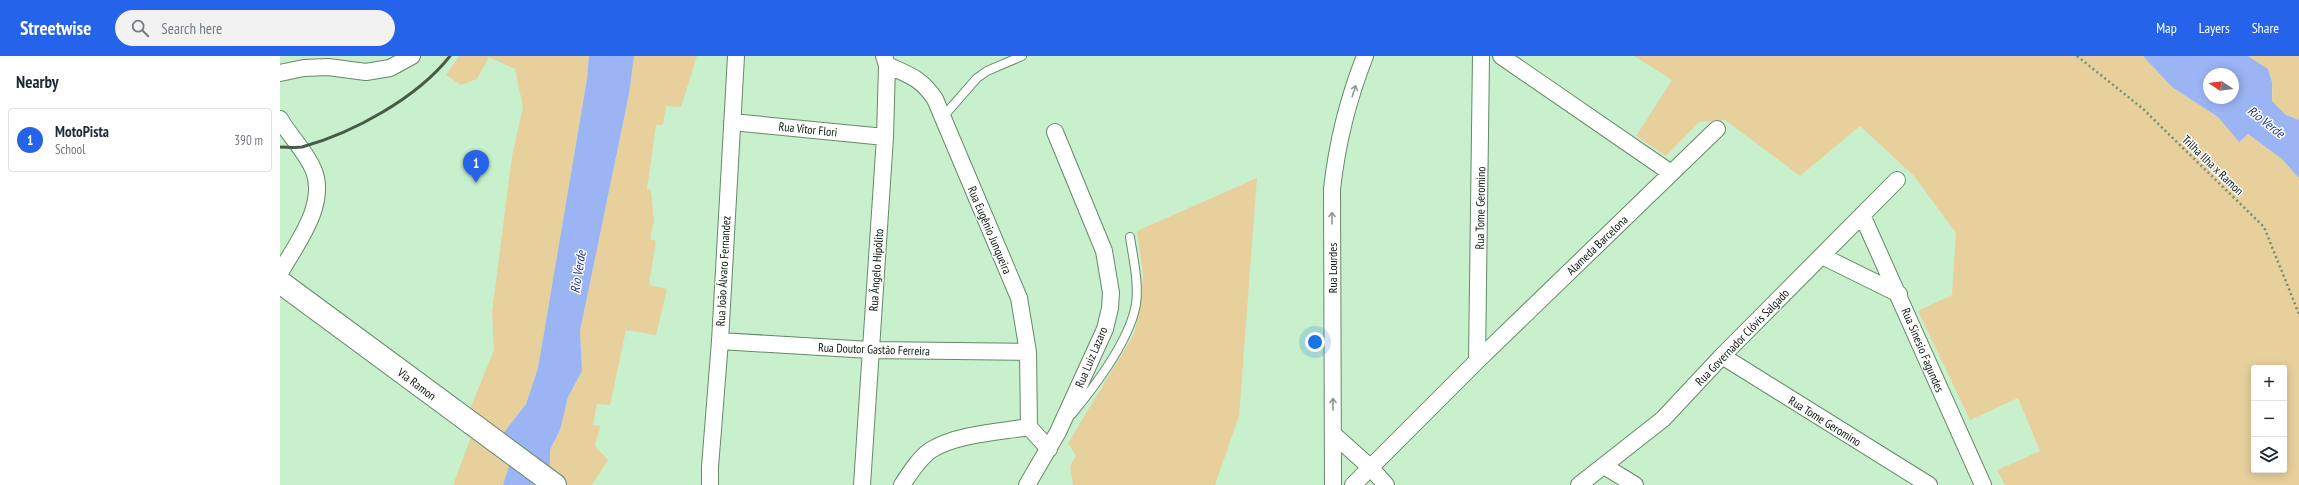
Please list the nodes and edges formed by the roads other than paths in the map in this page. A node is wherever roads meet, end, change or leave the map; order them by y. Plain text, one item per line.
1 (412, 56) edge
2 (736, 56) edge
3 (1022, 56) edge
4 (1481, 56) edge
5 (1501, 56) edge
6 (1363, 58) edge
7 (885, 60) edge
8 (280, 73) edge
9 (280, 119) edge
10 (942, 119) junction
11 (732, 122) junction
12 (1717, 130) dead end
13 (1055, 132) dead end
14 (885, 137) junction
15 (1671, 173) junction
16 (1897, 180) dead end
17 (1862, 215) junction
18 (1130, 237) dead end
19 (1822, 256) junction
20 (280, 273) edge
21 (280, 282) edge
22 (1899, 294) junction
23 (720, 341) junction
24 (870, 350) junction
25 (1028, 352) junction
26 (1722, 356) junction
27 (1477, 361) junction
28 (1029, 427) junction
29 (1058, 432) junction
30 (1333, 434) junction
31 (1049, 449) junction
32 (1604, 466) junction
33 (1370, 467) junction
34 (555, 485) edge
35 (710, 485) edge
36 (862, 485) edge
37 (902, 485) edge
38 (1027, 485) edge
39 (1333, 485) edge
40 (1353, 485) edge
41 (1386, 485) edge
42 (1579, 485) edge
43 (1635, 485) edge
44 (1929, 485) edge
45 (1982, 485) edge

1 - 8 street
2 - 11 street, Rua João Álvaro Fernandez
3 - 10 lane
4 - 27 street, Rua Tome Geromino
5 - 15 street
30 -> 6 street, Rua Lourdes
7 - 10 street, Rua Eugênio Junqueira
7 - 14 street, Rua Ângelo Hipólito
9 - 20 street
10 - 25 street, Rua Eugênio Junqueira
11 - 14 street, Rua Vítor Flori
11 - 23 street, Rua João Álvaro Fernandez
12 - 15 street, Alameda Barcelona
13 - 29 street, Rua Luiz Lazaro
14 - 24 street, Rua Ângelo Hipólito
15 - 27 street, Alameda Barcelona
16 - 17 street, Rua Governador Clóvis Salgado
17 - 19 street, Rua Governador Clóvis Salgado
17 - 22 street, Rua Sinesio Fagundes
18 - 29 lane
19 - 22 street
19 - 26 street, Rua Governador Clóvis Salgado
21 - 34 main road, Via Ramon
22 - 45 street, Rua Sinesio Fagundes
23 - 24 street, Rua Doutor Gastão Ferreira
23 - 35 street, Rua João Álvaro Fernandez
24 - 25 street, Rua Doutor Gastão Ferreira
24 - 36 street, Rua Ângelo Hipólito
25 - 28 street, Rua Eugênio Junqueira
26 - 32 street, Rua Governador Clóvis Salgado
26 - 44 street, Rua Tome Geromino
27 - 33 street, Alameda Barcelona
28 - 31 street
28 - 37 street
29 - 31 street, Rua Luiz Lazaro
30 - 33 street
30 - 39 street, Rua Lourdes
31 - 38 street, Rua Luiz Lazaro
32 - 42 street, Rua Governador Clóvis Salgado
32 - 43 street
33 - 40 street, Alameda Barcelona
33 - 41 street

